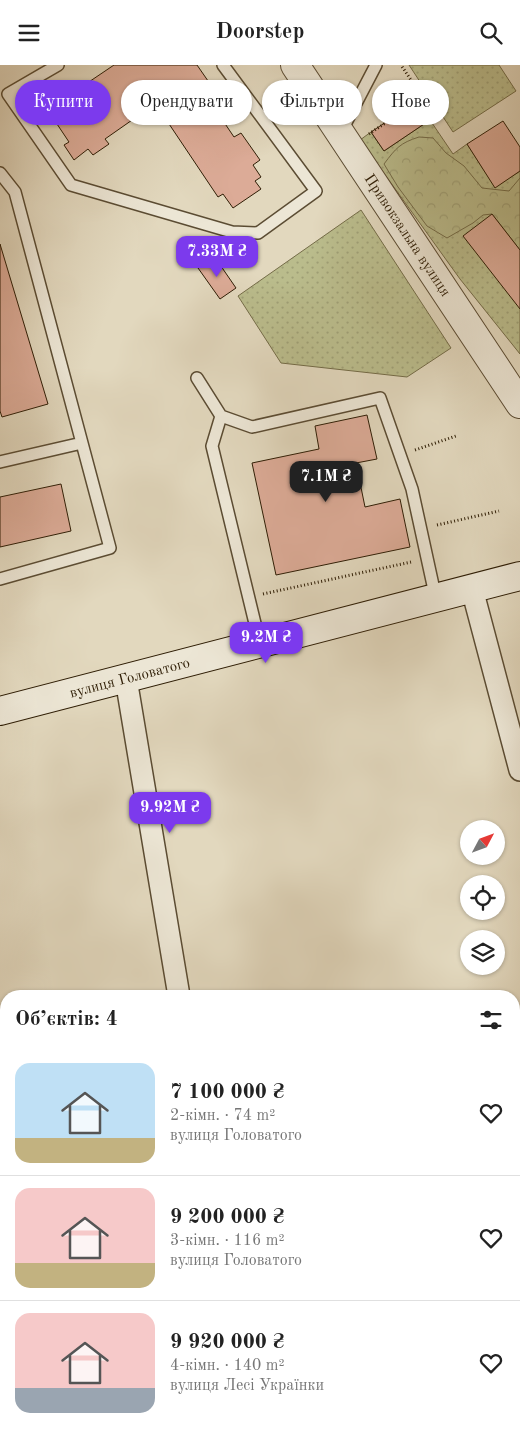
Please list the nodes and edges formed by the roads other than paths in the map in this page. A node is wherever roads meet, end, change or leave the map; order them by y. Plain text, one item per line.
1 (58, 65) edge
2 (223, 65) edge
3 (295, 65) edge
4 (376, 65) edge
5 (345, 140) junction
6 (0, 173) edge
7 (197, 378) dead end
8 (520, 403) edge
9 (221, 416) junction
10 (82, 443) junction
11 (0, 462) edge
12 (520, 576) edge
13 (0, 579) edge
14 (472, 589) junction
15 (436, 599) junction
16 (260, 644) junction
17 (126, 679) junction
18 (0, 711) edge
19 (520, 770) edge
20 (178, 990) edge

1 - 2 lane
3 - 5 main road, Привокзальна вулиця
4 - 5 lane
5 - 8 main road, Привокзальна вулиця
6 - 10 lane
7 - 9 lane
9 - 15 lane
9 - 16 lane
10 - 11 lane
10 - 13 lane
12 - 14 main road, вулиця Головатого
14 - 15 main road, вулиця Головатого
14 - 19 street
15 - 16 main road, вулиця Головатого
16 - 17 main road, вулиця Головатого
17 - 18 main road, вулиця Головатого
17 - 20 street

